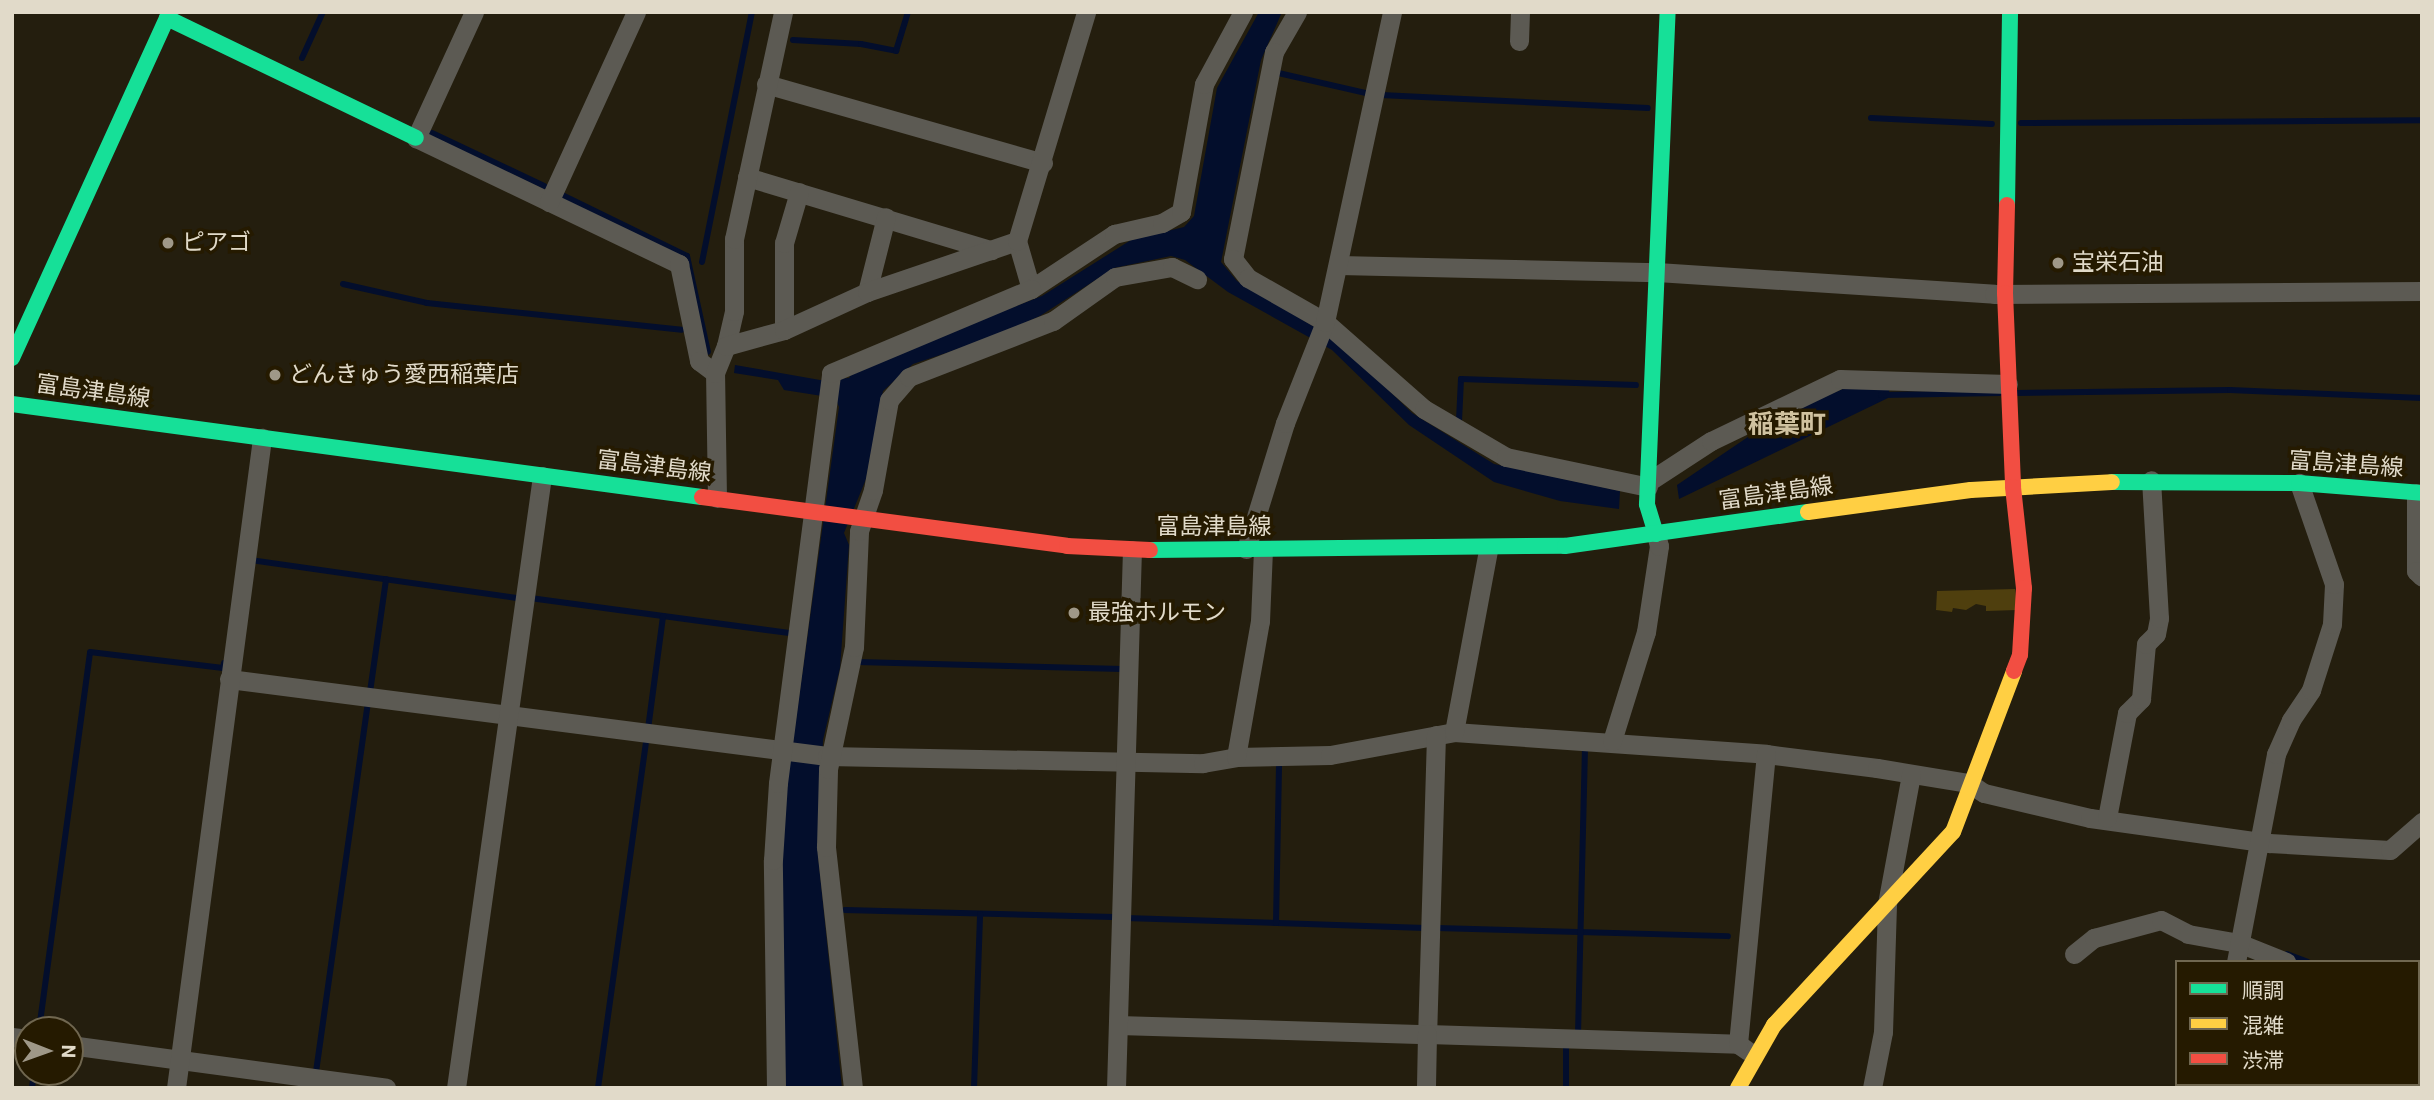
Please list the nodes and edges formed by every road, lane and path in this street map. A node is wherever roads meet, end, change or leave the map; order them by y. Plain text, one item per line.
1 (474, 12) edge
2 (636, 12) edge
3 (783, 12) edge
4 (1086, 12) edge
5 (1243, 12) edge
6 (1297, 12) edge
7 (1392, 12) edge
8 (1520, 12) edge
9 (1668, 12) edge
10 (2010, 12) edge
11 (164, 14) edge
12 (1519, 41) dead end
13 (766, 84) junction
14 (416, 138) junction
15 (1042, 163) junction
16 (747, 177) junction
17 (799, 192) junction
18 (549, 202) junction
19 (886, 217) junction
20 (1017, 241) junction
21 (991, 250) junction
22 (1339, 265) junction
23 (1657, 272) junction
24 (1197, 279) dead end
25 (1031, 289) junction
26 (2422, 291) edge
27 (867, 292) junction
28 (2005, 293) junction
29 (784, 330) junction
30 (1322, 331) junction
31 (726, 346) junction
32 (12, 358) edge
33 (715, 373) junction
34 (2008, 391) junction
35 (12, 404) edge
36 (262, 438) junction
37 (542, 476) junction
38 (2151, 480) junction
39 (2299, 483) junction
40 (1648, 485) junction
41 (2013, 487) junction
42 (2419, 493) edge
43 (717, 498) junction
44 (814, 510) junction
45 (859, 518) junction
46 (1656, 534) junction
47 (1132, 550) junction
48 (1255, 550) junction
49 (1488, 550) junction
50 (2422, 577) edge
51 (229, 679) junction
52 (510, 715) junction
53 (1445, 733) junction
54 (1612, 741) junction
55 (786, 752) junction
56 (1766, 754) junction
57 (828, 756) junction
58 (1236, 757) junction
59 (1126, 762) junction
60 (1911, 774) junction
61 (1969, 783) junction
62 (2107, 818) junction
63 (2422, 822) edge
64 (2258, 840) junction
65 (1888, 904) junction
66 (2238, 952) edge
67 (2074, 954) dead end
68 (2277, 960) edge
69 (1118, 1026) junction
70 (1427, 1034) junction
71 (84, 1047) edge
72 (1746, 1049) junction
73 (179, 1060) junction
74 (176, 1088) edge
75 (386, 1088) edge
76 (456, 1088) edge
77 (776, 1088) edge
78 (853, 1088) edge
79 (1116, 1088) edge
80 (1426, 1088) edge
81 (1738, 1088) edge
82 (1872, 1088) edge

1 - 14 street
2 - 18 street
3 - 13 street
4 - 15 street
5 - 25 street
6 - 30 street
7 - 22 street
8 - 12 street
9 - 23 main road
10 - 28 main road
11 - 14 main road
11 - 32 main road
13 - 15 street
13 - 16 street
14 - 18 street
15 - 20 street
16 - 17 street
16 - 31 street
17 - 19 street
17 - 29 street
18 - 33 street
19 - 21 street
19 - 27 street
20 - 21 street
20 - 25 street
21 - 27 street
22 - 23 street
22 - 30 street
23 - 28 street
23 - 40 main road
24 - 45 street
25 - 44 street
26 - 28 street
27 - 29 street
28 - 34 main road
29 - 31 street
30 - 40 street
30 - 48 street
31 - 33 street
33 - 43 street
34 - 40 street
34 - 41 main road
35 - 36 main road, 富島津島線
36 - 37 main road, 富島津島線
36 - 51 street
37 - 43 main road, 富島津島線
37 - 52 street
38 - 39 main road, 富島津島線
38 - 41 main road, 富島津島線
38 - 62 street
39 - 42 main road, 富島津島線
39 - 64 street
40 - 46 main road
41 - 46 main road, 富島津島線
41 - 61 main road
42 - 50 street
43 - 44 main road, 富島津島線
44 - 45 main road, 富島津島線
44 - 55 street
45 - 47 main road, 富島津島線
45 - 57 street
46 - 49 main road, 富島津島線
46 - 54 street
47 - 48 main road, 富島津島線
47 - 59 street
48 - 49 main road, 富島津島線
48 - 58 street
49 - 53 street
51 - 52 street
51 - 73 street
52 - 55 street
52 - 76 street
53 - 54 street
53 - 58 street
53 - 70 street
54 - 56 street
55 - 57 street
55 - 77 street
56 - 60 street
56 - 72 street
57 - 59 street
57 - 78 street
58 - 59 street
59 - 69 street
60 - 61 street
60 - 65 street
61 - 62 street
61 - 65 main road
62 - 64 street
63 - 64 street
64 - 66 street
65 - 72 main road
65 - 82 street
66 - 67 street
66 - 68 street
69 - 70 street
69 - 79 street
70 - 72 street
70 - 80 street
71 - 73 street
72 - 81 main road
73 - 74 street
73 - 75 street

